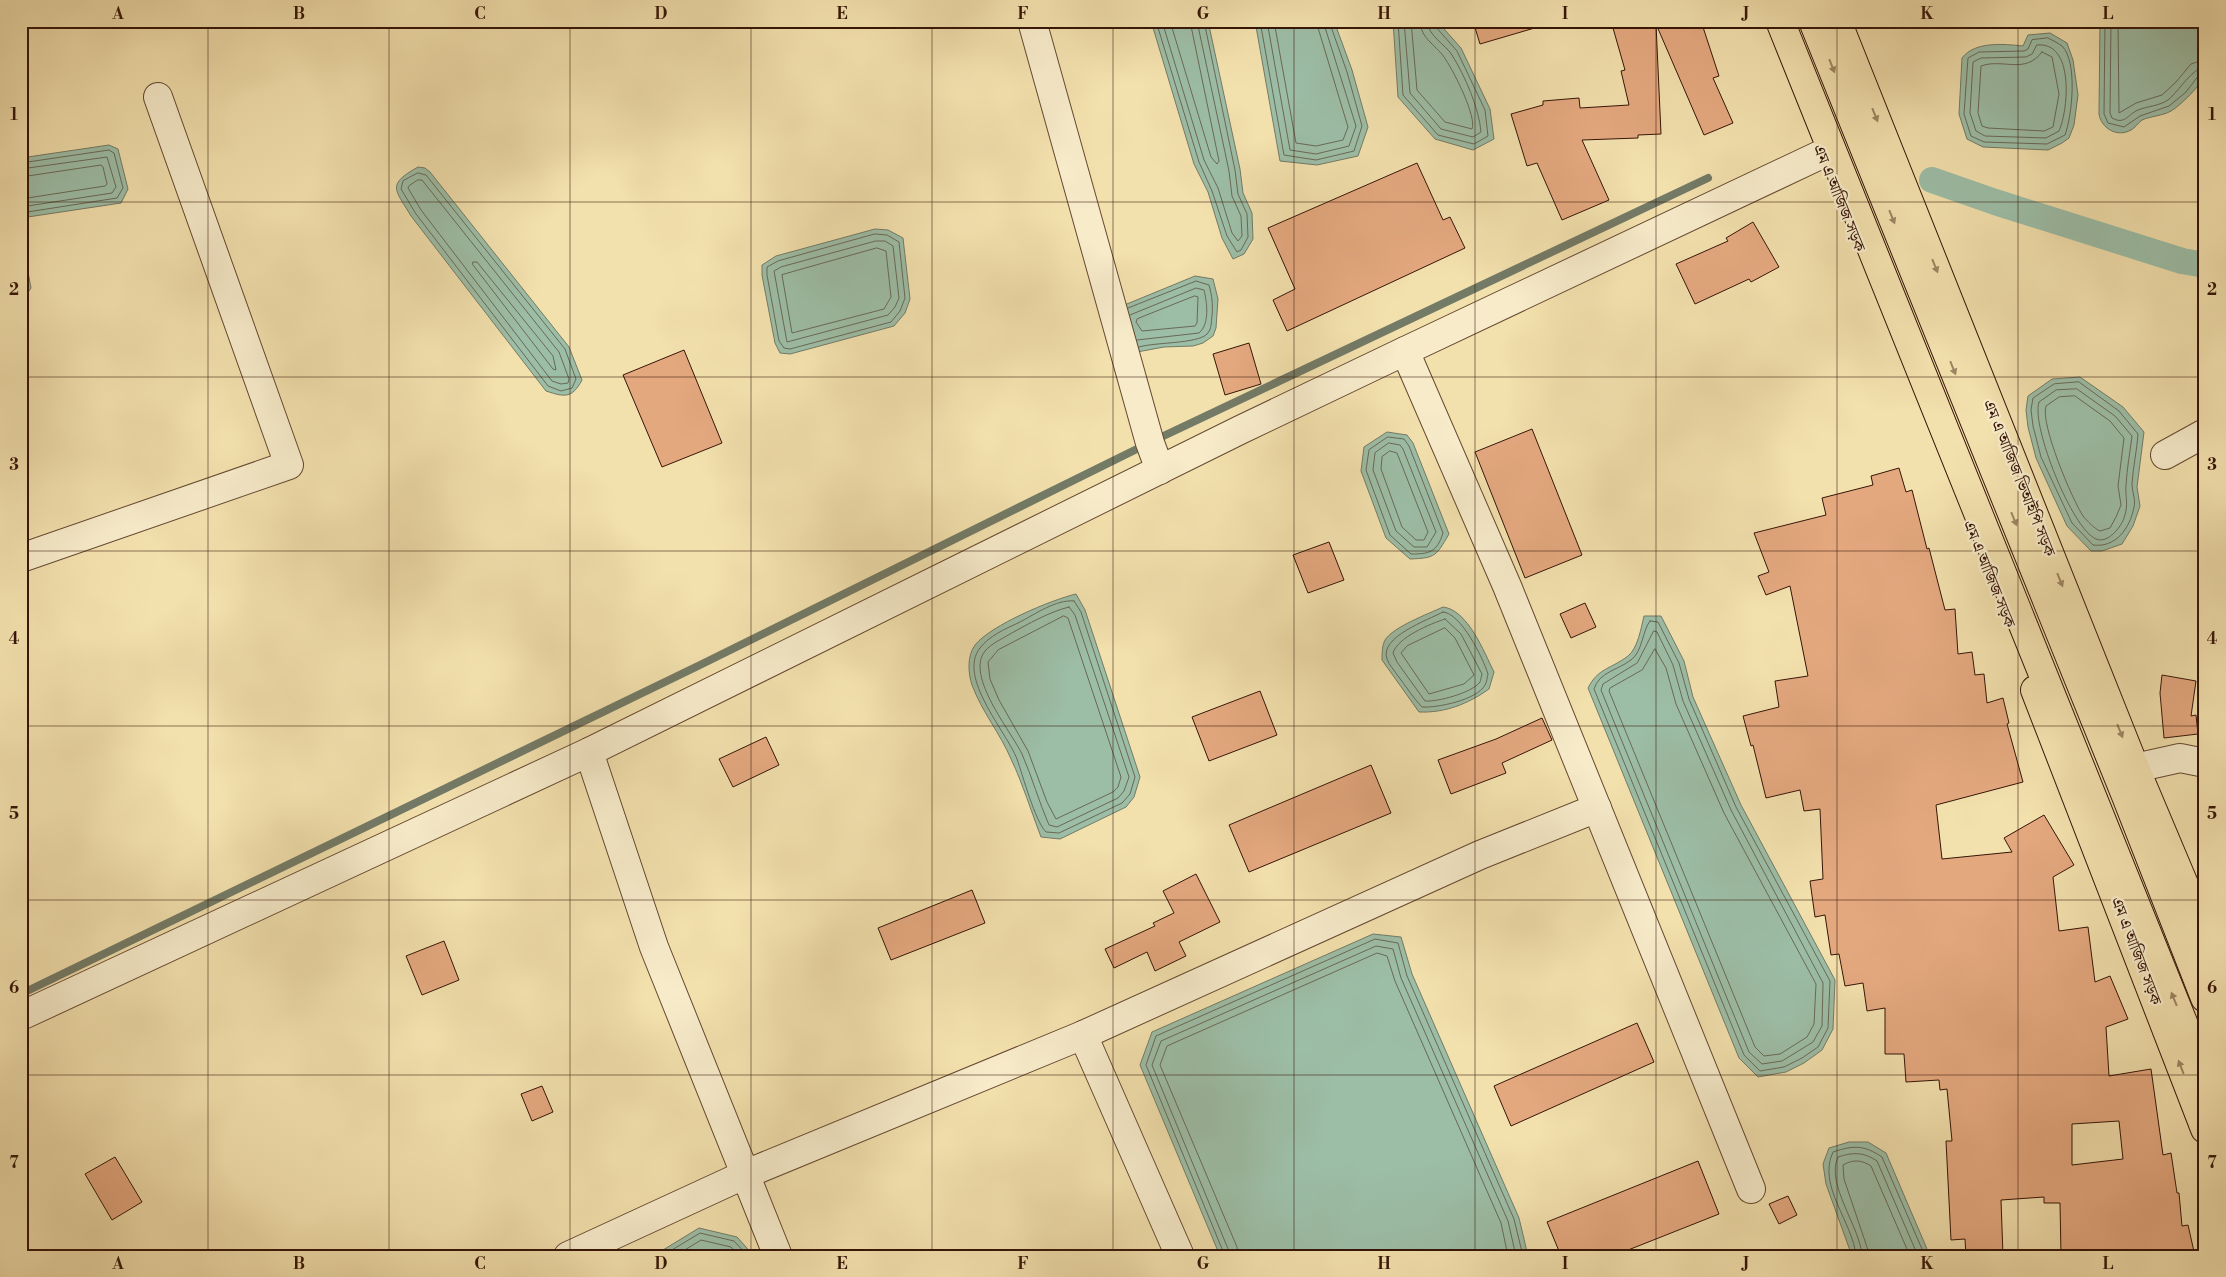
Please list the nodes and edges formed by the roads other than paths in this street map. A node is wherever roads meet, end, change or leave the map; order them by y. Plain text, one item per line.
1 (1032, 21) edge
2 (1768, 21) edge
3 (1780, 21) edge
4 (1813, 21) edge
5 (1837, 21) edge
6 (158, 96) dead end
7 (1822, 154) junction
8 (1405, 351) junction
9 (2205, 433) edge
10 (2165, 455) dead end
11 (1160, 470) junction
12 (21, 558) edge
13 (588, 752) junction
14 (2205, 762) edge
15 (2135, 768) junction
16 (1597, 808) junction
17 (2205, 934) edge
18 (2205, 998) edge
19 (21, 1016) edge
20 (1083, 1036) junction
21 (2205, 1077) edge
22 (2205, 1129) edge
23 (746, 1174) junction
24 (1751, 1189) dead end
25 (568, 1256) edge
26 (778, 1256) edge
27 (1180, 1256) edge

1 - 11 street
2 - 7 main road, এম এ আজিজ সড়ক
21 -> 3 main road
4 -> 18 main road
5 -> 15 main road, এম এ আজিজ ভিআইপি সড়ক
6 - 12 street
7 - 8 street
22 -> 7 main road, এম এ আজিজ সড়ক
8 - 11 street
8 - 16 street
9 - 10 street
11 - 13 street
13 - 19 street
13 - 23 street
14 - 15 street
15 - 17 main road, এম এ আজিজ ভিআইপি সড়ক
16 - 20 street
16 - 24 street
20 - 23 street
20 - 27 street
23 - 25 street
23 - 26 street

